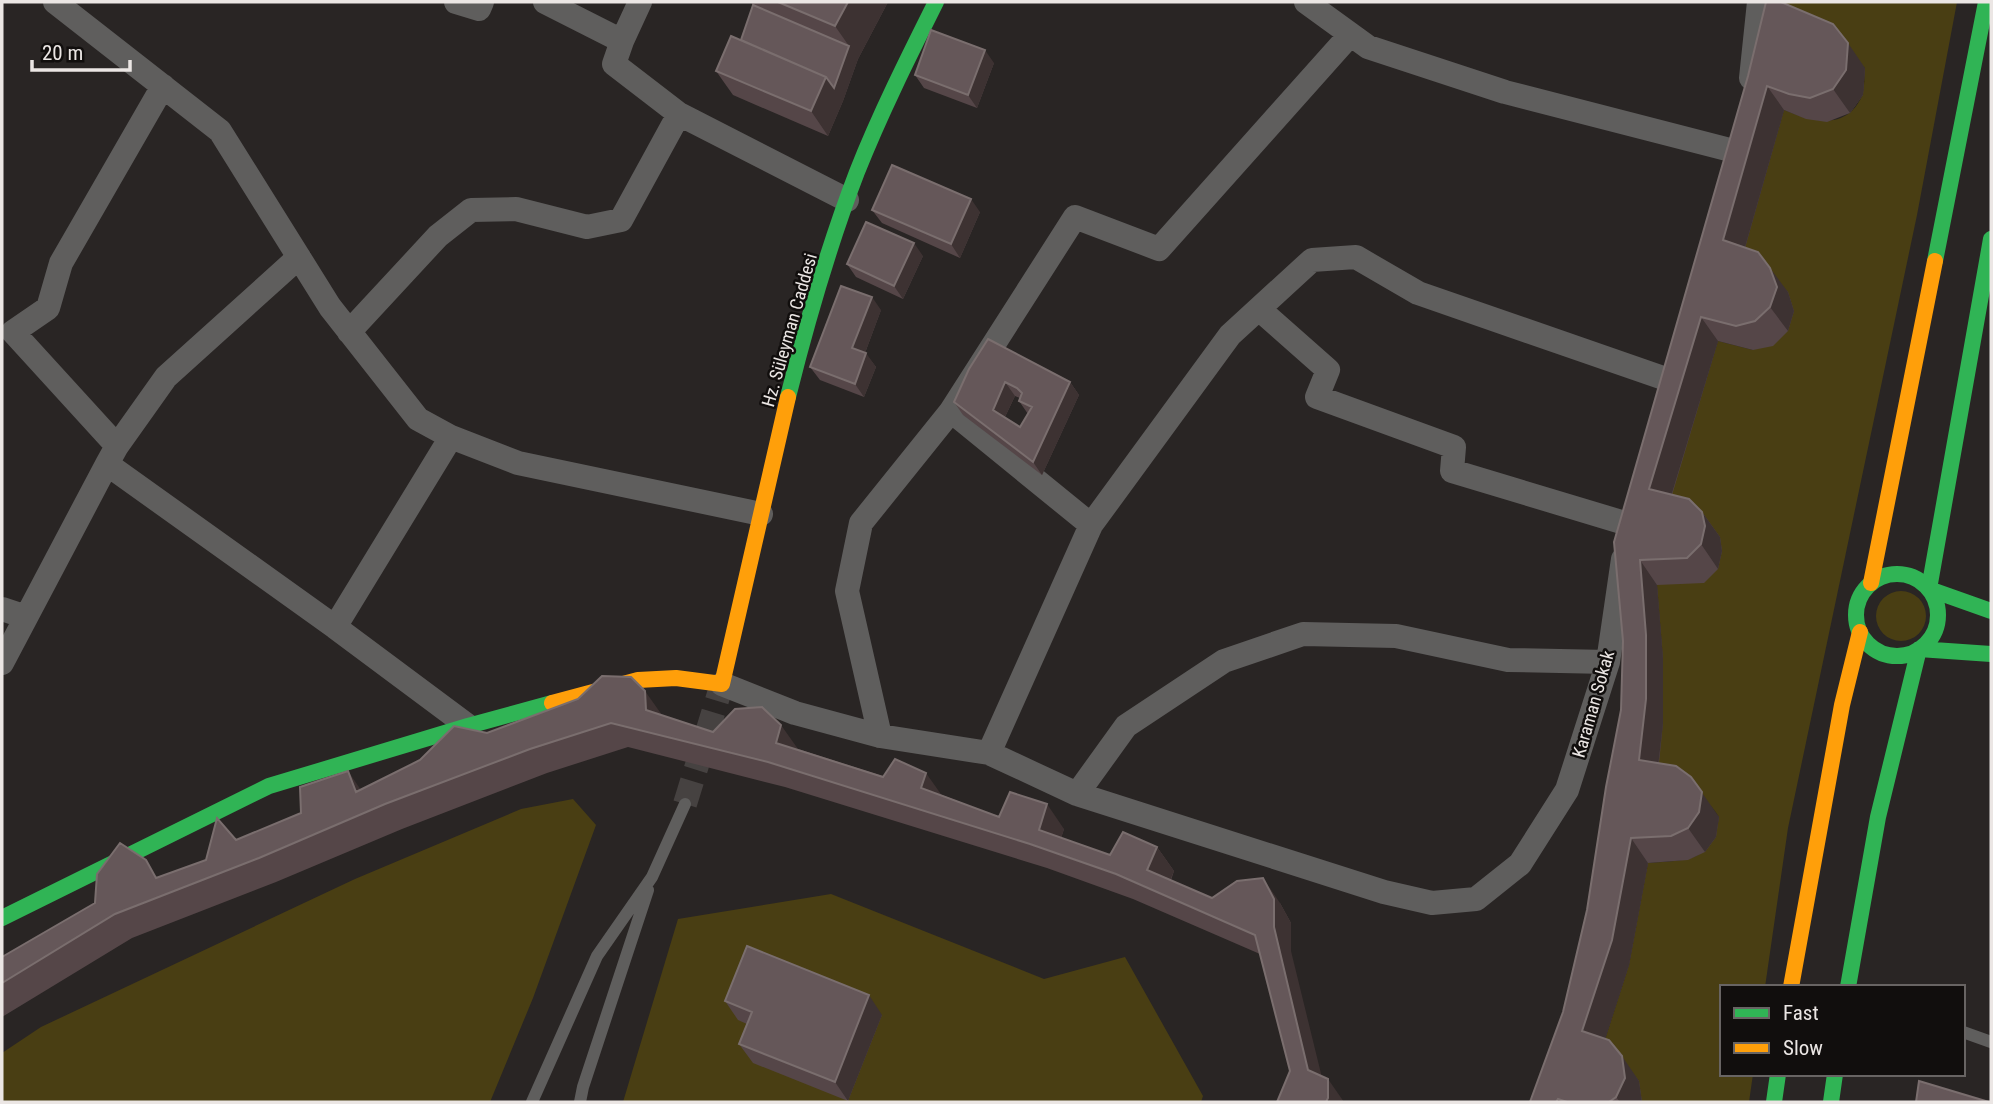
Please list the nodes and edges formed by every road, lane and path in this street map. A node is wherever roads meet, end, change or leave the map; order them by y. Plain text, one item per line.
1 (55, 2) edge
2 (456, 2) edge
3 (482, 2) edge
4 (545, 2) edge
5 (640, 2) edge
6 (936, 2) edge
7 (1306, 2) edge
8 (1345, 2) edge
9 (1986, 2) edge
10 (1756, 3) edge
11 (1346, 31) junction
12 (622, 41) junction
13 (163, 86) junction
14 (679, 114) junction
15 (1742, 128) junction
16 (1730, 177) edge
17 (847, 200) junction
18 (1991, 239) edge
19 (299, 257) junction
20 (1259, 309) junction
21 (349, 332) junction
22 (1677, 355) edge
23 (1669, 380) junction
24 (1661, 407) edge
25 (951, 411) junction
26 (451, 437) junction
27 (112, 455) junction
28 (1635, 498) edge
29 (761, 514) junction
30 (1628, 524) junction
31 (1091, 525) junction
32 (1871, 583) junction
33 (1929, 590) junction
34 (2, 609) edge
35 (1991, 611) edge
36 (26, 617) junction
37 (335, 627) junction
38 (1860, 632) junction
39 (1919, 649) junction
40 (1991, 654) edge
41 (1608, 662) junction
42 (2, 663) edge
43 (722, 684) junction
44 (468, 726) junction
45 (880, 736) junction
46 (989, 753) junction
47 (1077, 794) junction
48 (685, 804) tunnel mouth
49 (652, 877) junction
50 (2, 918) edge
51 (1791, 985) edge
52 (1848, 985) edge
53 (1965, 1033) edge
54 (1991, 1042) edge
55 (1778, 1076) edge
56 (1835, 1076) edge
57 (532, 1102) edge
58 (580, 1102) edge
59 (1774, 1102) edge
60 (1831, 1102) edge

1 - 13 street
2 - 3 street
4 - 12 street
5 - 12 street
6 - 17 main road, Hz. Süleyman Caddesi
7 - 11 street
8 - 11 street
9 - 32 main road
10 - 15 street
11 - 15 street
11 - 25 street
12 - 14 street
13 - 19 street
13 - 27 street
14 - 17 street
14 - 21 street
15 - 16 street
17 - 29 main road, Hz. Süleyman Caddesi
18 - 33 main road
19 - 21 street
19 - 27 street
20 - 23 street
20 - 30 street
20 - 31 street
21 - 26 street
22 - 23 street
23 - 24 street
25 - 31 street
25 - 45 street
26 - 29 street
26 - 37 street
27 - 36 street
27 - 37 street
28 - 30 street, Karaman Sokak
29 - 43 main road, Hz. Süleyman Caddesi
30 - 41 street, Karaman Sokak
31 - 46 street
32 - 33 main road
32 - 38 main road
33 - 35 main road
33 - 39 main road
34 - 36 street
36 - 42 street
37 - 44 street
38 - 39 main road
38 - 51 main road
39 - 40 main road
39 - 52 main road
41 - 47 street
41 - 47 street, Karaman Sokak
43 - 44 main road
43 - 45 street, Karaman Sokak
44 - 50 main road
45 - 46 street, Karaman Sokak
46 - 47 street, Karaman Sokak
48 - 49 lane
49 - 57 lane
49 - 58 lane
53 - 54 lane
55 - 59 main road
56 - 60 main road

